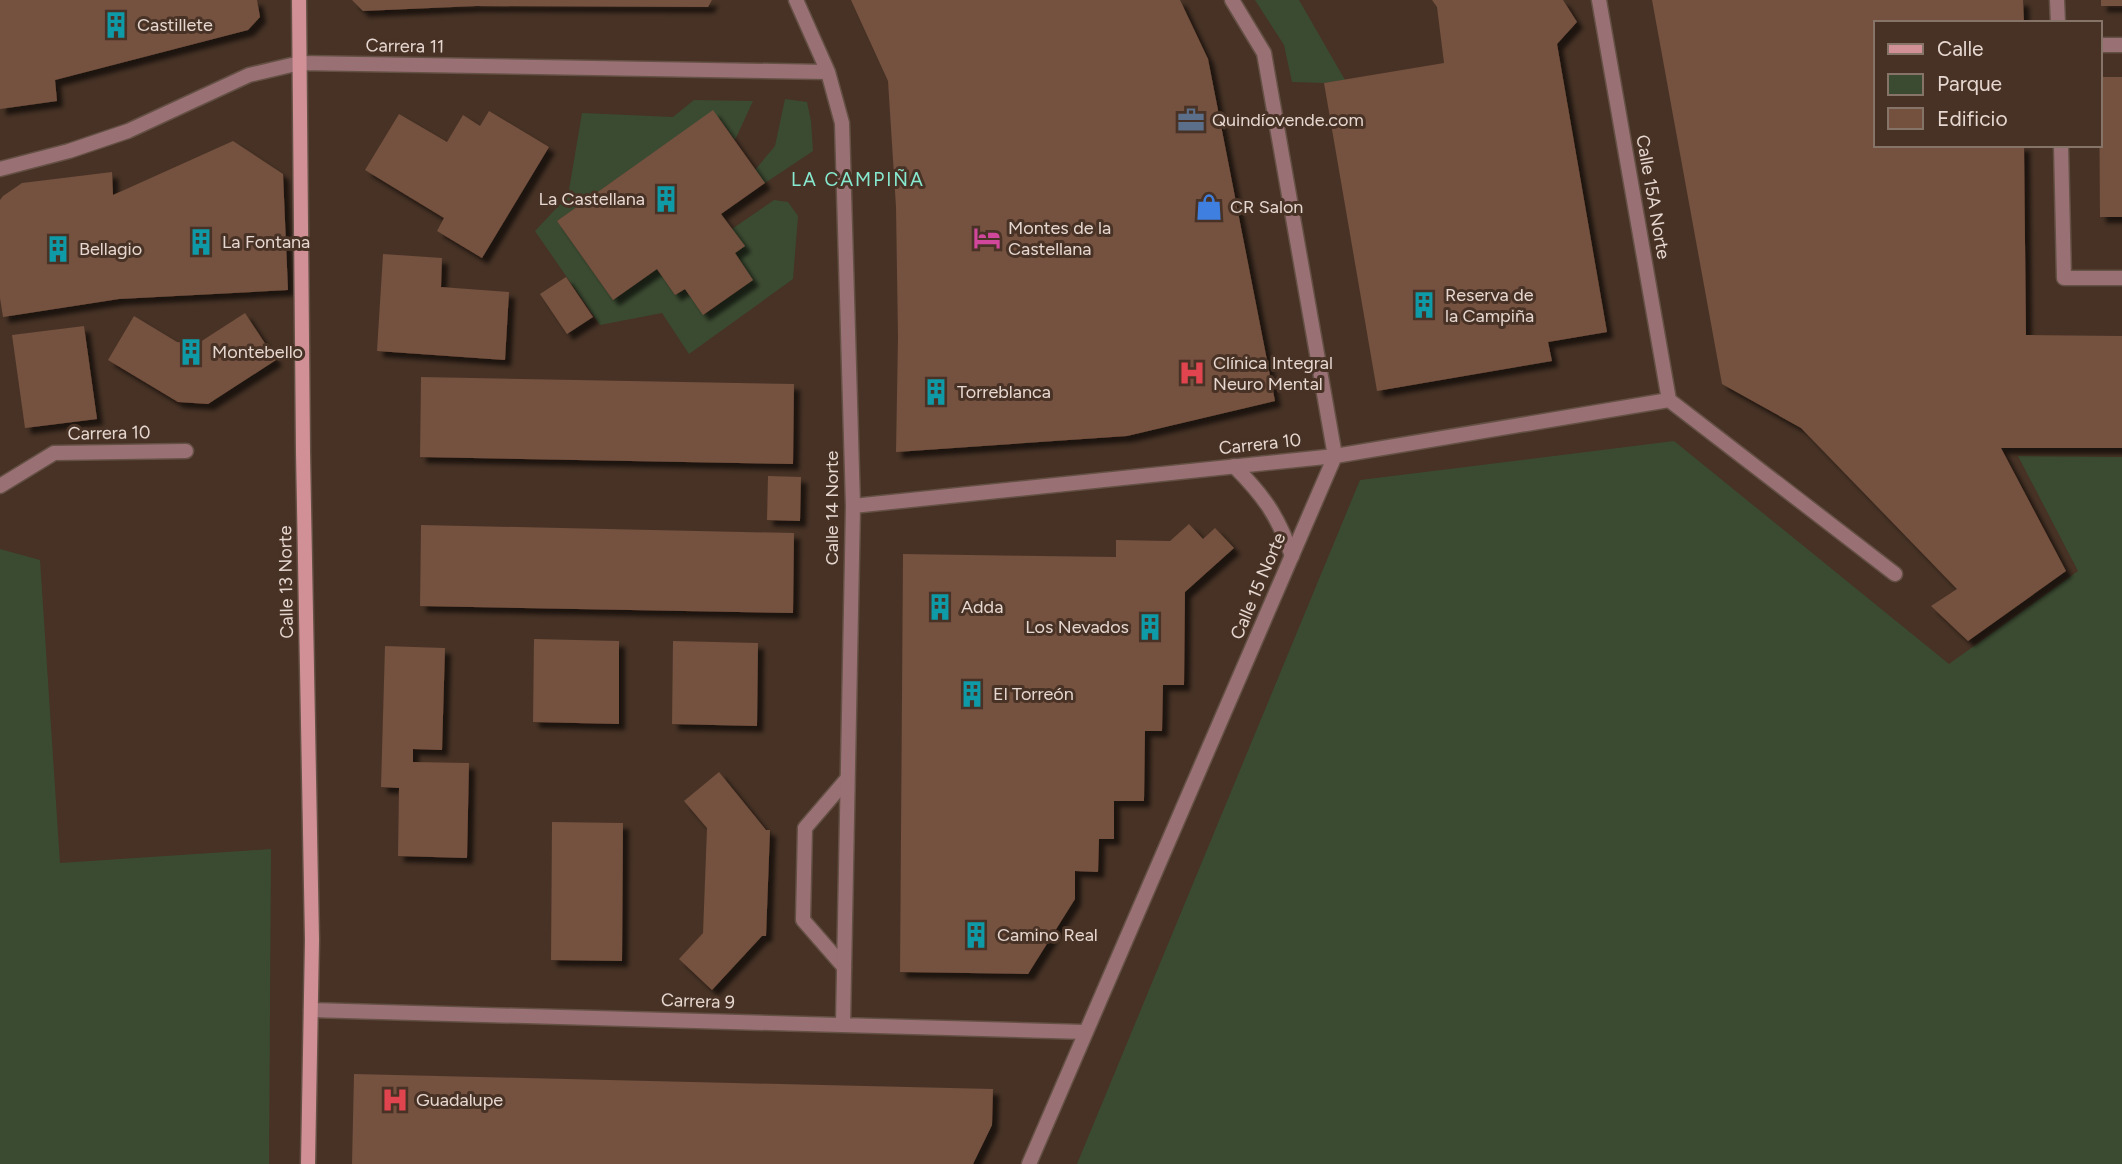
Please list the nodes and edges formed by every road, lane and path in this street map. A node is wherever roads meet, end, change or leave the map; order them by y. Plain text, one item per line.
1 (299, 0) edge
2 (796, 0) edge
3 (1232, 0) edge
4 (1599, 0) edge
5 (2057, 0) edge
6 (2058, 21) edge
7 (2101, 45) edge
8 (2122, 45) edge
9 (300, 63) junction
10 (828, 72) junction
11 (2061, 147) edge
12 (0, 169) edge
13 (2122, 278) edge
14 (1669, 400) junction
15 (186, 451) dead end
16 (1335, 456) junction
17 (1234, 466) junction
18 (0, 485) edge
19 (853, 506) junction
20 (1292, 556) junction
21 (1895, 574) dead end
22 (847, 779) junction
23 (844, 967) junction
24 (311, 1010) junction
25 (844, 1025) junction
26 (1085, 1032) junction
27 (307, 1164) edge
28 (1029, 1164) edge

1 - 9 street, Calle 13 Norte
2 - 10 street, Calle 14 Norte
3 - 16 street
4 - 14 street, Calle 15A Norte
5 - 6 street
7 - 8 street
9 - 10 street, Carrera 11
9 - 12 street, Carrera 11
9 - 24 street, Calle 13 Norte
10 - 19 street, Calle 14 Norte
11 - 13 street
14 - 16 street, Carrera 10
14 - 21 street
15 - 18 street, Carrera 10
16 - 17 street, Carrera 10
16 - 20 street, Calle 15 Norte
17 - 19 street, Carrera 10
17 - 20 street
19 - 22 street, Calle 14 Norte
20 - 26 street, Calle 15 Norte
22 - 23 street, Calle 14 Norte
22 - 23 street
23 - 25 street, Calle 14 Norte
24 - 25 street, Carrera 9
24 - 27 street, Calle 13 Norte
25 - 26 street, Carrera 9
26 - 28 street, Calle 15 Norte

